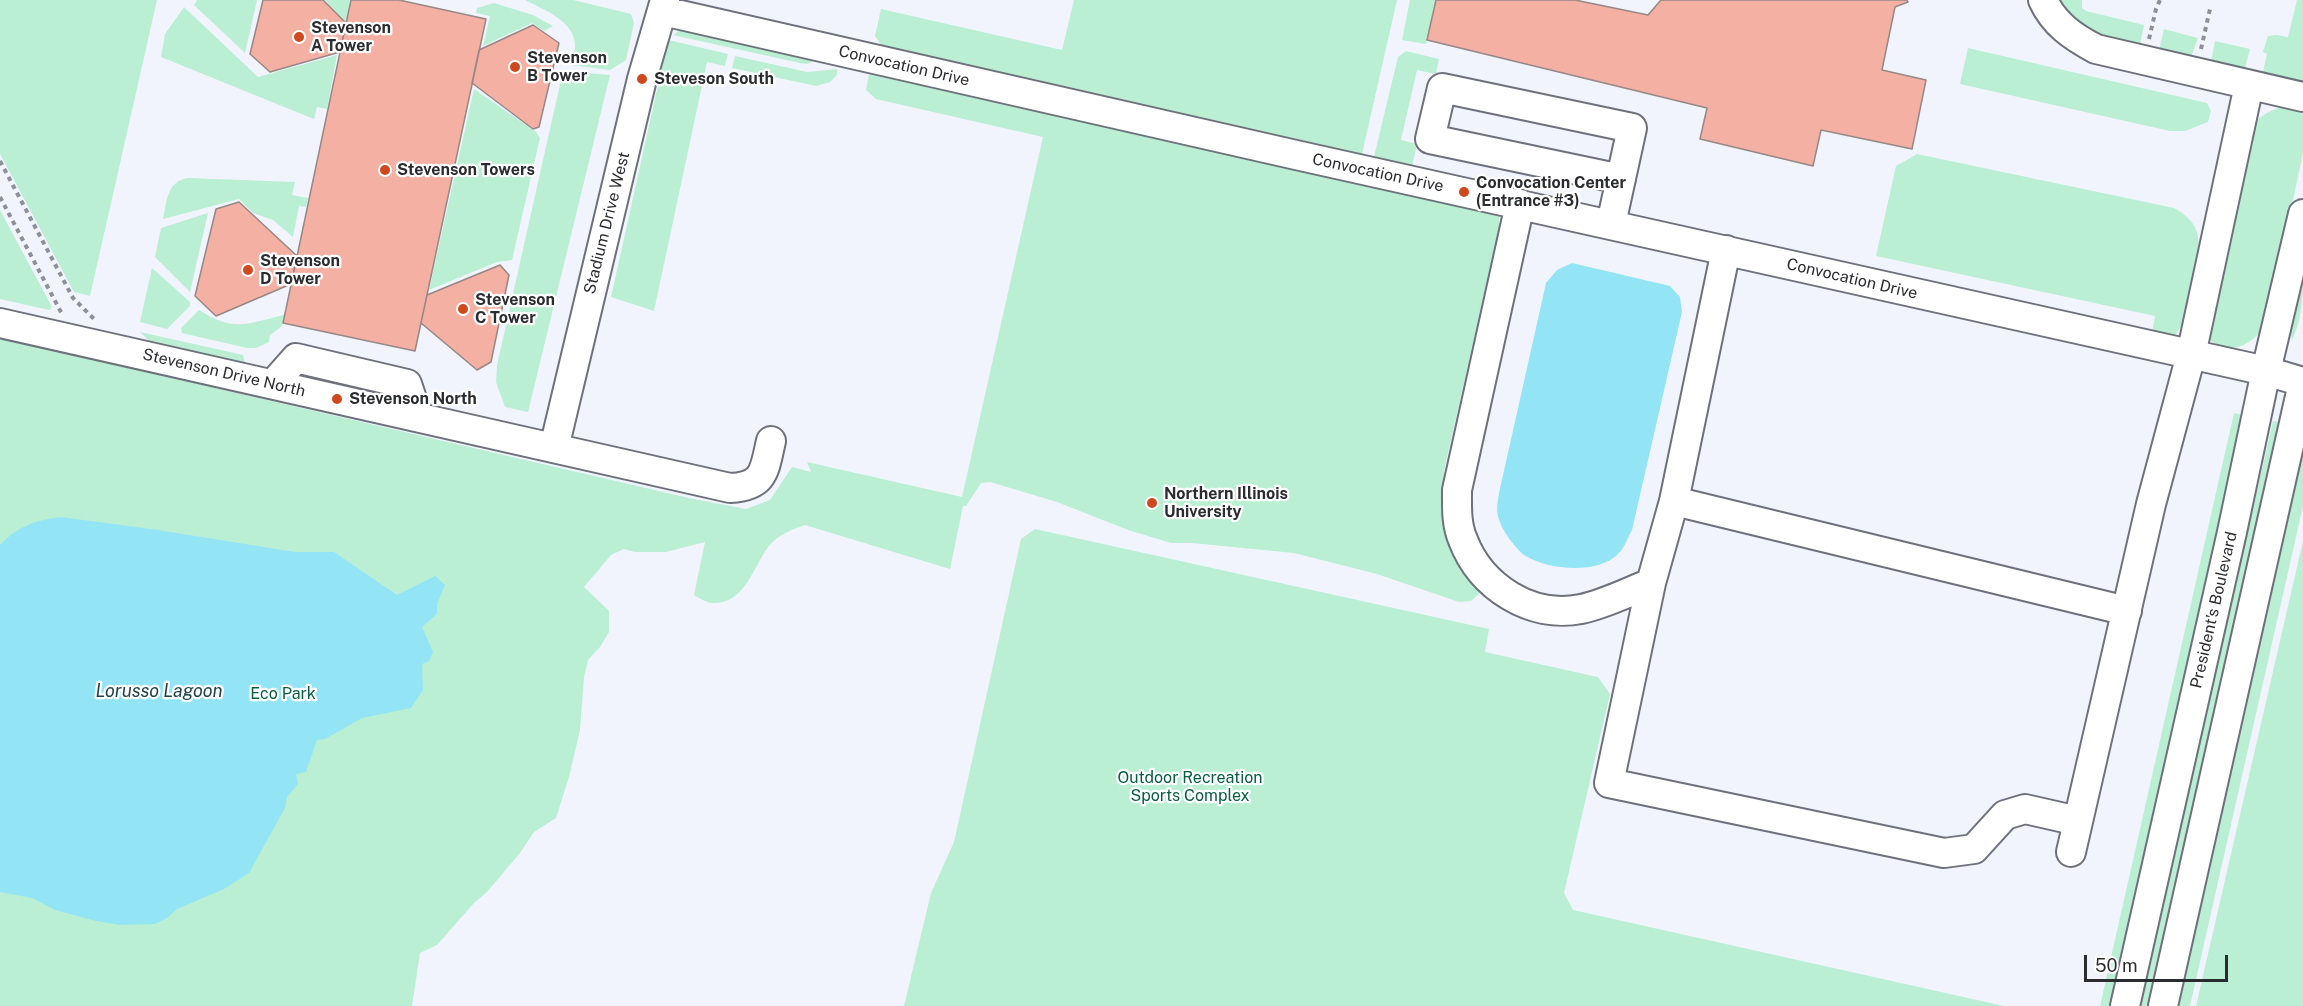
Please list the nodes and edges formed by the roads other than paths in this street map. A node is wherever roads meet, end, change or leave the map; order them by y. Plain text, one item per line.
1 (2043, 0) edge
2 (664, 5) edge
3 (2248, 85) junction
4 (2303, 97) edge
5 (1430, 139) junction
6 (1621, 179) junction
7 (1421, 182) junction
8 (1520, 204) junction
9 (2303, 214) edge
10 (1611, 224) junction
11 (1726, 250) junction
12 (0, 323) edge
13 (2191, 355) junction
14 (2266, 371) junction
15 (2303, 383) edge
16 (771, 441) dead end
17 (554, 448) junction
18 (1674, 501) junction
19 (1651, 583) junction
20 (2127, 611) junction
21 (2078, 821) junction
22 (2071, 852) dead end
23 (2125, 1006) edge
24 (2163, 1006) edge

1 - 3 street
2 - 7 street, Convocation Drive
2 - 17 street, Stadium Drive West
3 - 4 street
3 - 13 street
5 - 6 street
5 - 6 street
5 - 7 street
6 - 10 street
7 - 8 street, Convocation Drive
8 - 10 street, Convocation Drive
8 - 19 street
9 - 14 street, President's Boulevard
10 - 11 street, Convocation Drive
11 - 13 street, Convocation Drive
11 - 18 street
12 - 17 street, Stevenson Drive North
13 - 14 street, Convocation Drive
13 - 20 street
14 - 15 street, Convocation Drive
14 - 23 street, President's Boulevard
15 - 24 street
16 - 17 street, Stevenson Drive North
18 - 19 street
18 - 20 street
19 - 21 street
20 - 21 street
21 - 22 street

